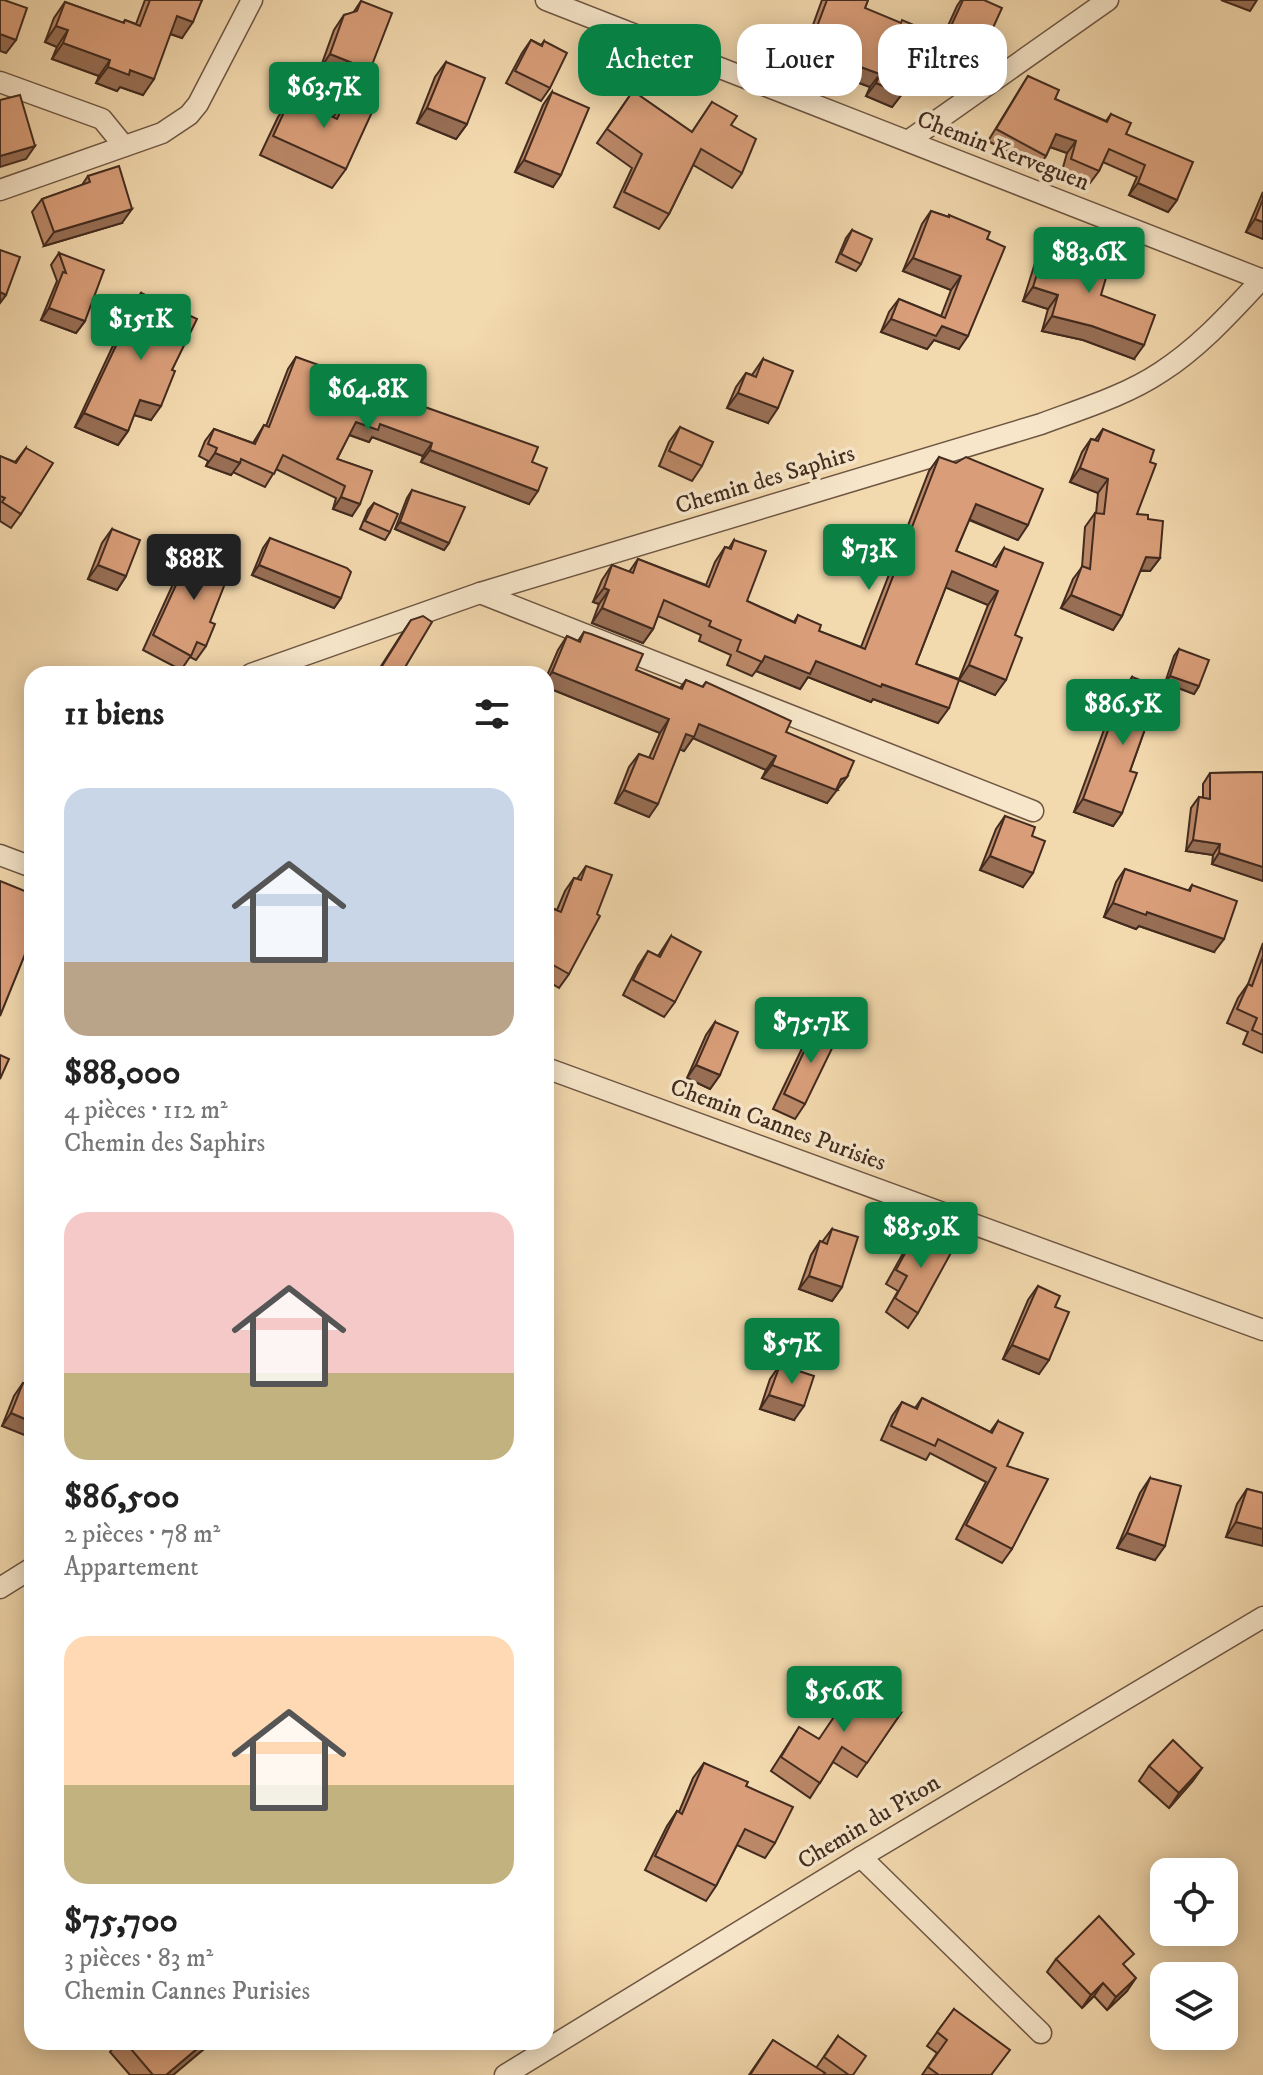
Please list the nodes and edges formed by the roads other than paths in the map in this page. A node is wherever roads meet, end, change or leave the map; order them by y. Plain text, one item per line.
1 (252, 0) edge
2 (546, 0) edge
3 (1108, 0) edge
4 (0, 82) edge
5 (908, 141) junction
6 (124, 146) junction
7 (0, 190) edge
8 (1263, 280) edge
9 (480, 593) junction
10 (274, 666) edge
11 (1033, 811) dead end
12 (0, 855) edge
13 (24, 864) edge
14 (554, 1071) edge
15 (1263, 1330) edge
16 (24, 1573) edge
17 (0, 1588) edge
18 (1263, 1617) edge
19 (861, 1857) junction
20 (1041, 2033) dead end
21 (554, 2045) edge
22 (546, 2050) edge
23 (505, 2075) edge

1 - 6 street
2 - 5 street, Chemin Kerveguen
3 - 5 street
4 - 6 street
5 - 8 street, Chemin Kerveguen
6 - 7 street
8 - 9 street, Chemin des Saphirs
9 - 10 street, Chemin des Saphirs
9 - 11 street
12 - 13 street
14 - 15 street, Chemin Cannes Purisies
16 - 17 street
18 - 19 street, Chemin du Piton
19 - 20 street
19 - 21 street, Chemin du Piton
22 - 23 street, Chemin du Piton

